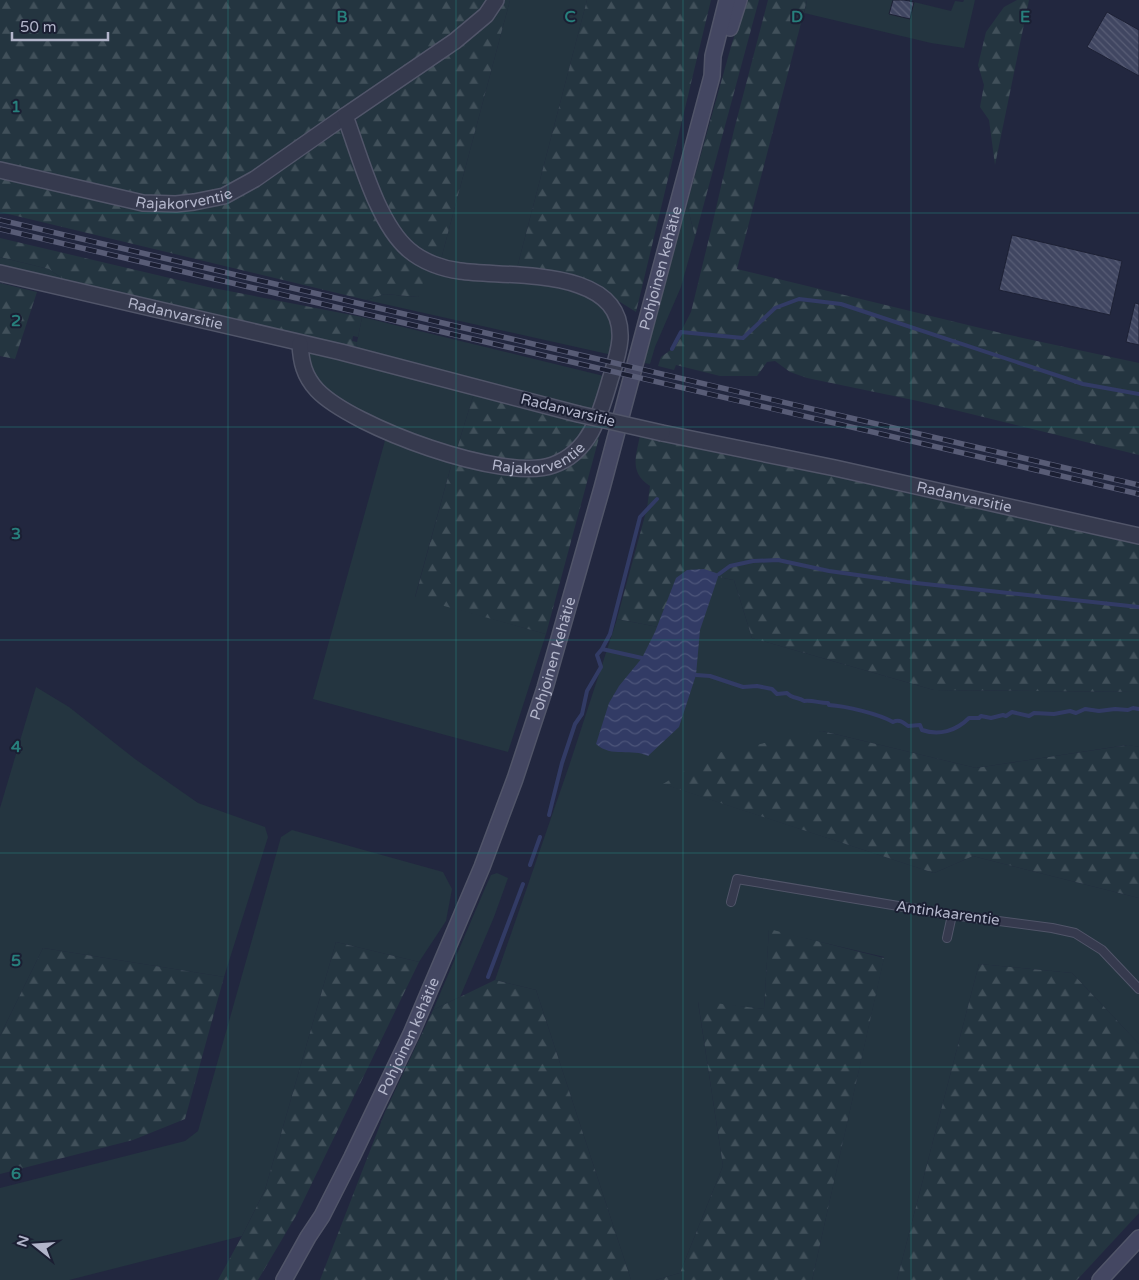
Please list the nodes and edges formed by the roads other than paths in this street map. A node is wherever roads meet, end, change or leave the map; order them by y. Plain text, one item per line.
1 (496, 0) edge
2 (727, 0) edge
3 (739, 0) edge
4 (712, 76) junction
5 (345, 116) junction
6 (0, 170) edge
7 (0, 272) edge
8 (300, 344) junction
9 (1139, 536) edge
10 (731, 902) dead end
11 (952, 915) junction
12 (948, 938) dead end
13 (1139, 989) edge
14 (322, 1216) junction
15 (1139, 1238) edge
16 (284, 1280) edge
17 (294, 1280) edge
18 (1100, 1280) edge

1 - 5 street, Rajakorventie
2 - 4 main road, Pohjoinen kehätie
3 - 4 main road, Pohjoinen kehätie
4 - 14 main road, Pohjoinen kehätie
5 - 6 street, Rajakorventie
5 - 8 street, Rajakorventie
7 - 8 street, Radanvarsitie
8 - 9 street, Radanvarsitie, bridge
10 - 11 lane, Antinkaarentie
11 - 12 lane
11 - 13 lane, Antinkaarentie
14 - 16 main road, Pohjoinen kehätie
14 - 17 main road, Pohjoinen kehätie
15 - 18 main road

